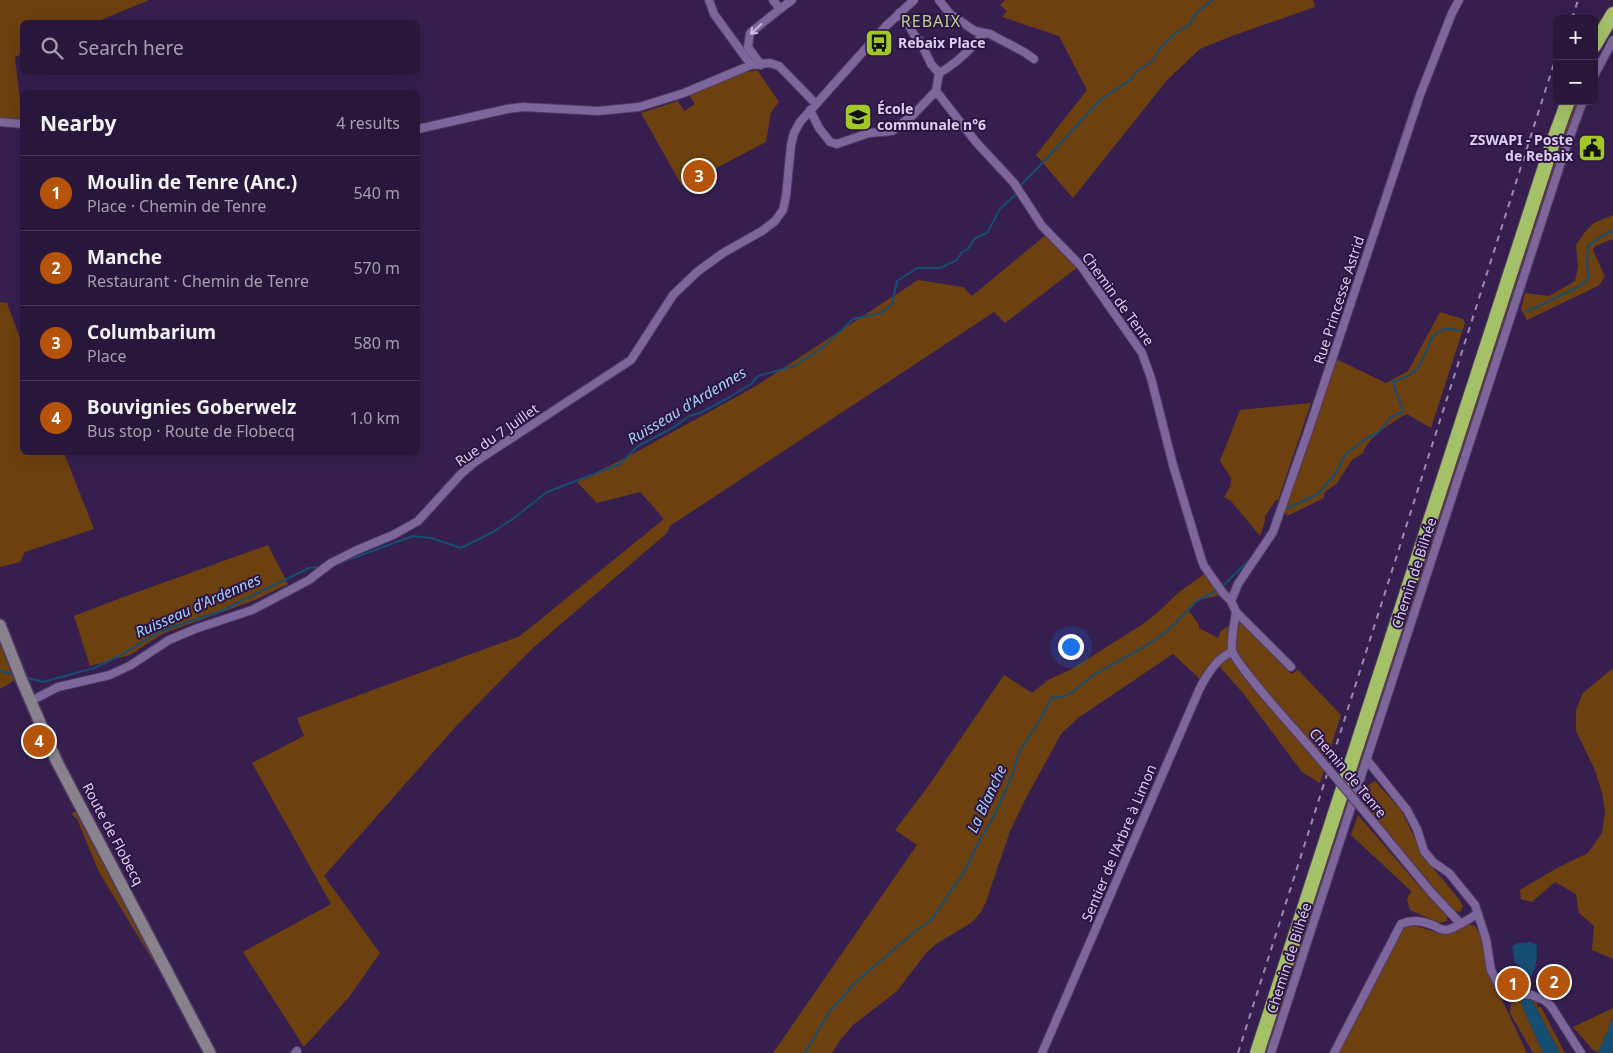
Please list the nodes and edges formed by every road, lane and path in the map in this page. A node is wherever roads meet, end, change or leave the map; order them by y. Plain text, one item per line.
1 (709, 0) edge
2 (774, 0) edge
3 (792, 0) edge
4 (914, 0) edge
5 (939, 0) edge
6 (1459, 0) edge
7 (780, 9) junction
8 (899, 13) junction
9 (1613, 14) edge
10 (980, 32) junction
11 (1598, 39) edge
12 (1613, 40) edge
13 (1034, 60) dead end
14 (761, 65) junction
15 (751, 66) junction
16 (1598, 68) edge
17 (939, 73) junction
18 (936, 91) junction
19 (1567, 105) edge
20 (1582, 105) edge
21 (813, 107) junction
22 (0, 122) edge
23 (20, 124) edge
24 (420, 129) edge
25 (1231, 601) junction
26 (1236, 612) junction
27 (0, 624) edge
28 (1232, 652) junction
29 (1291, 667) dead end
30 (31, 701) junction
31 (1367, 760) junction
32 (1477, 914) junction
33 (1460, 923) junction
34 (210, 1053) edge
35 (1042, 1053) edge
36 (1257, 1053) edge
37 (1271, 1053) edge
38 (1334, 1053) edge
39 (1580, 1053) edge

1 - 15 street
2 - 7 street
3 - 7 street
4 - 8 street, Rue du 7 Juillet
5 - 10 street
6 - 25 street, Rue Princesse Astrid
7 -> 14 street
8 - 17 street
8 - 21 street, Rue du 7 Juillet
9 - 11 highway
10 - 13 street
10 - 17 street
12 - 16 street
14 - 15 street
14 - 21 street
15 - 24 street
17 - 18 street
18 - 21 street
18 - 25 street, Chemin de Tenre
19 - 36 highway
20 - 31 street, Chemin de Bilhée
21 - 30 street, Rue du 7 Juillet
22 - 23 street
25 - 26 street, Chemin de Tenre
26 - 28 street
26 - 29 street, Chemin de Tenre
27 - 30 street, Route de Flobecq
28 - 33 street, Chemin de Tenre, bridge
28 - 35 street, Sentier de l'Arbre à Limon
30 - 34 street, Route de Flobecq
31 - 32 street, Chemin de Tenre
31 - 37 street, Chemin de Bilhée
32 - 33 street
32 - 39 street, Chemin de Tenre
33 - 38 street

